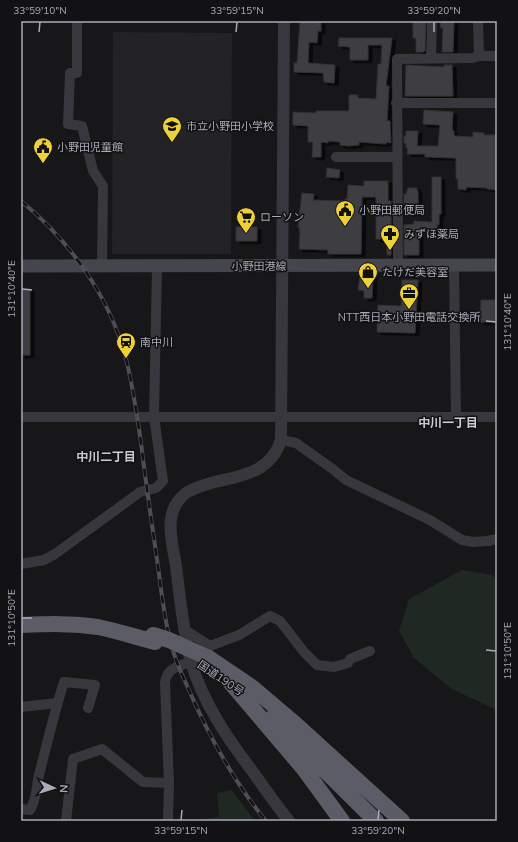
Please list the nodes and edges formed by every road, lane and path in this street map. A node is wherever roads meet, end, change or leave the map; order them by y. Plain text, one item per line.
1 (77, 21) edge
2 (284, 21) edge
3 (432, 21) edge
4 (478, 21) edge
5 (479, 56) junction
6 (497, 56) edge
7 (431, 58) junction
8 (396, 103) junction
9 (497, 103) edge
10 (336, 157) dead end
11 (397, 157) junction
12 (497, 265) edge
13 (21, 266) edge
14 (102, 266) junction
15 (157, 266) junction
16 (283, 266) junction
17 (398, 266) junction
18 (454, 266) junction
19 (21, 417) edge
20 (154, 417) junction
21 (282, 417) junction
22 (456, 417) junction
23 (497, 417) edge
24 (281, 440) junction
25 (497, 539) edge
26 (21, 564) edge
27 (21, 625) edge
28 (185, 630) junction
29 (370, 651) dead end
30 (191, 661) junction
31 (209, 663) junction
32 (231, 683) junction
33 (57, 703) junction
34 (21, 707) edge
35 (88, 708) dead end
36 (169, 783) junction
37 (21, 809) edge
38 (399, 820) edge
39 (66, 821) edge
40 (168, 821) edge
41 (289, 821) edge
42 (342, 821) edge
43 (376, 821) edge

1 - 14 street
2 - 16 street
3 - 7 street
4 - 5 street
5 - 6 street
5 - 7 street
7 - 8 street
8 - 9 street
8 - 11 street
10 - 11 street
11 - 17 street
12 - 18 main road, 小野田港線
13 - 14 main road, 小野田港線
14 - 15 main road, 小野田港線
15 - 16 main road, 小野田港線
15 - 20 street
16 - 17 main road, 小野田港線
16 - 21 street
17 - 18 main road, 小野田港線
18 - 22 street
19 - 20 street
20 - 21 street
20 - 26 street
21 - 22 street
21 - 24 street
22 - 23 street
24 - 25 street
24 - 28 street
27 - 31 highway, 国道190号
28 - 29 street
28 - 30 street
30 - 36 street
30 - 41 street
31 - 32 highway, 国道190号
31 - 38 highway
32 - 42 highway
32 - 43 highway, 国道190号
33 - 34 street
33 - 35 street
33 - 37 street
36 - 39 street
36 - 40 street

